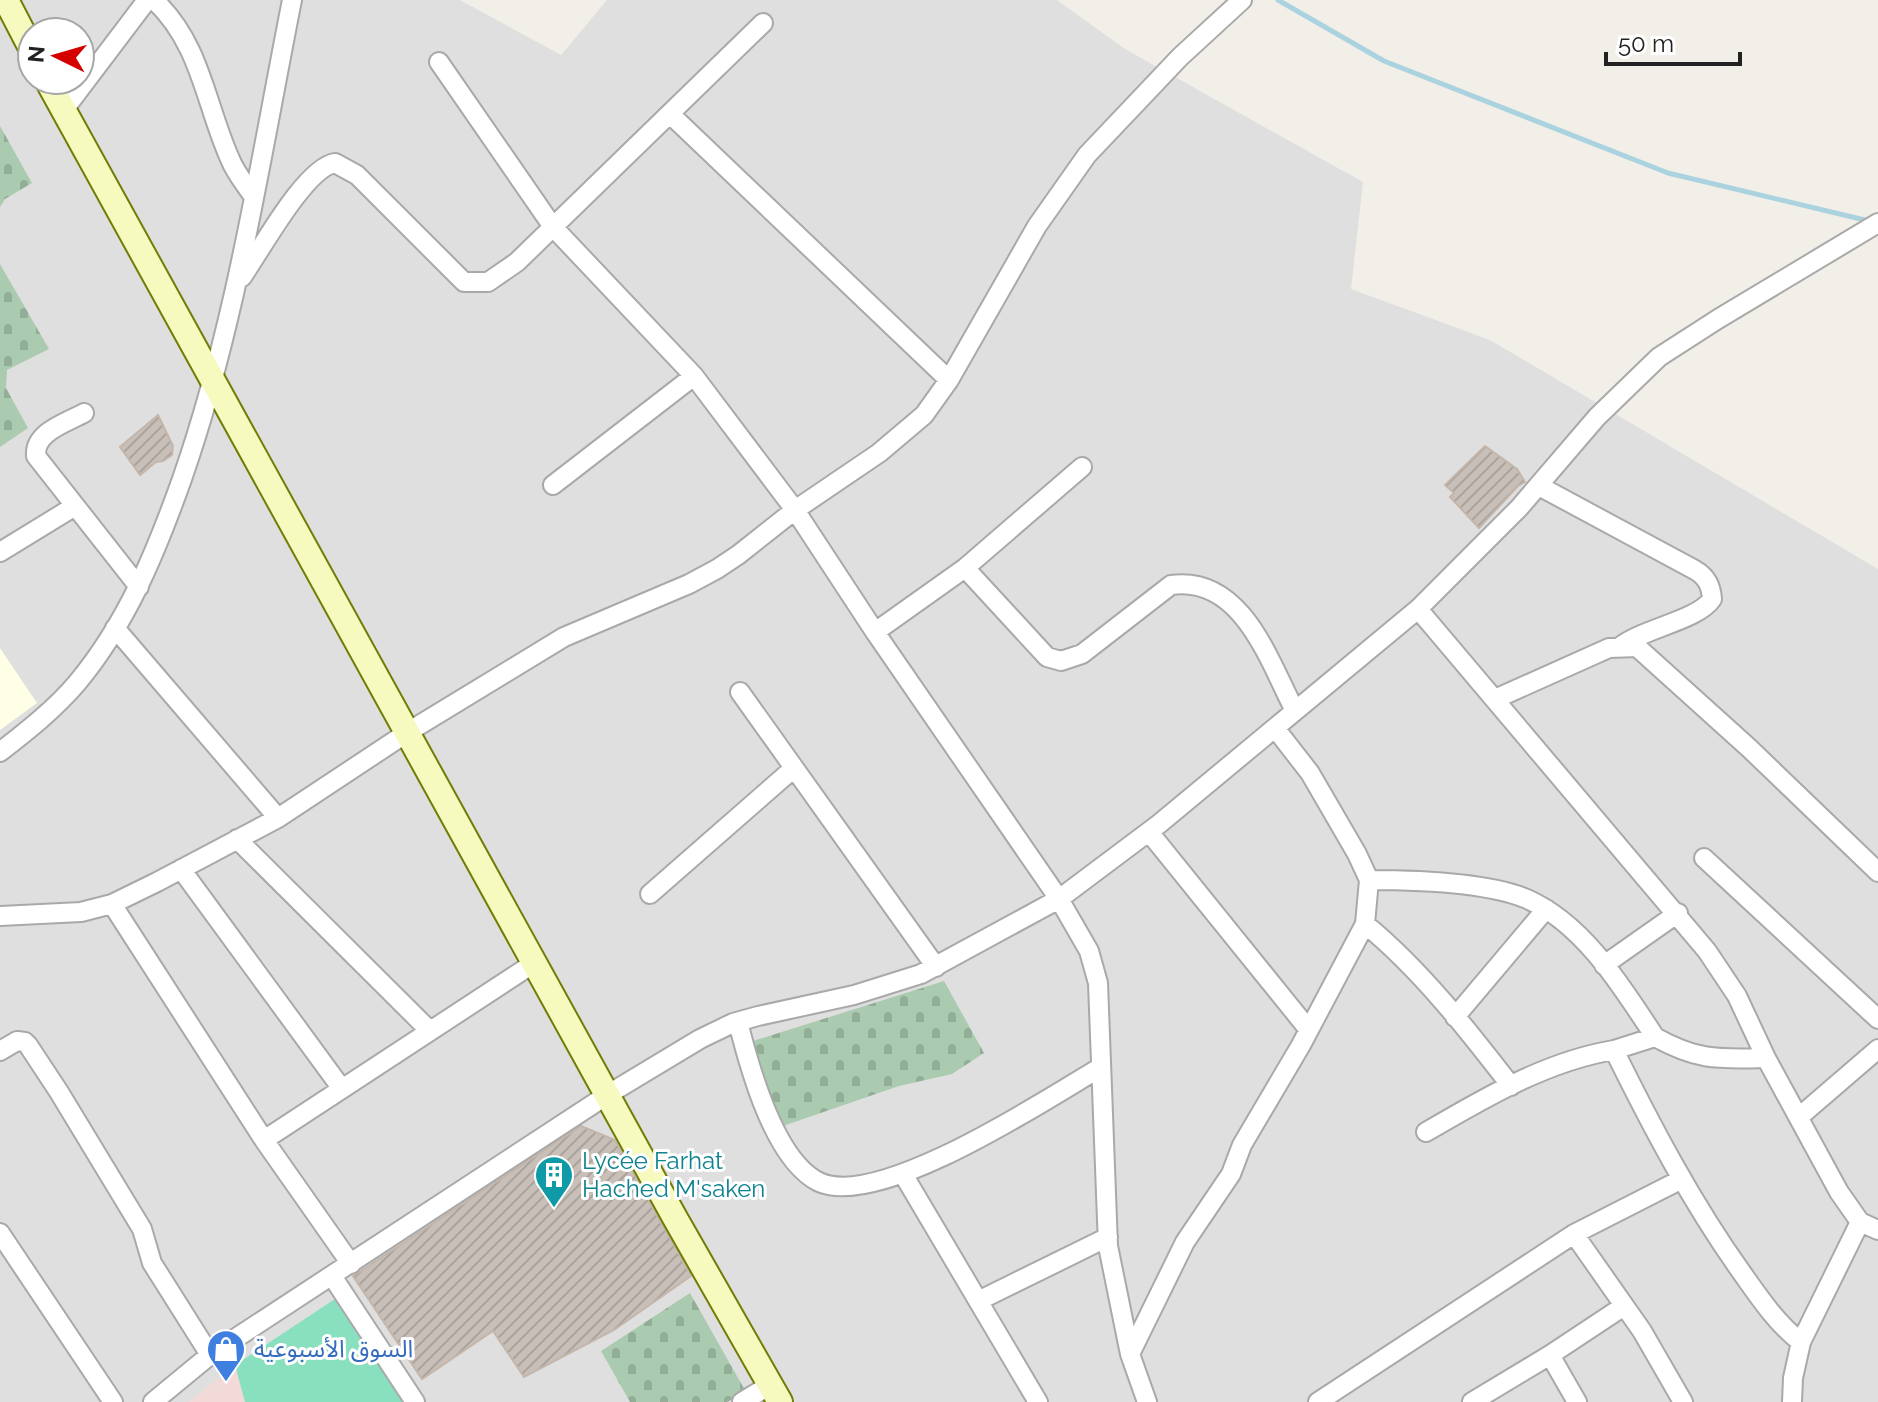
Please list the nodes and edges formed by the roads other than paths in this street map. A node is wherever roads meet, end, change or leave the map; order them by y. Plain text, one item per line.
1 (6, 0) edge
2 (147, 0) edge
3 (154, 0) edge
4 (292, 0) edge
5 (1242, 0) edge
6 (16, 19) edge
7 (763, 23) dead end
8 (439, 62) dead end
9 (55, 96) edge
10 (63, 111) junction
11 (670, 114) junction
12 (253, 196) junction
13 (1874, 226) edge
14 (553, 227) junction
15 (238, 283) junction
16 (694, 376) junction
17 (213, 380) junction
18 (949, 380) junction
19 (84, 413) dead end
20 (1082, 467) dead end
21 (553, 485) dead end
22 (1539, 486) junction
23 (75, 506) junction
24 (795, 510) junction
25 (0, 552) edge
26 (965, 568) junction
27 (139, 587) junction
28 (1418, 609) junction
29 (115, 628) junction
30 (875, 632) junction
31 (1621, 646) junction
32 (740, 692) dead end
33 (1495, 699) junction
34 (1295, 711) junction
35 (1275, 728) junction
36 (408, 732) junction
37 (0, 752) edge
38 (794, 768) junction
39 (278, 818) junction
40 (1149, 832) junction
41 (237, 839) junction
42 (1704, 858) dead end
43 (1874, 860) edge
44 (181, 869) junction
45 (1369, 880) junction
46 (650, 894) dead end
47 (1059, 899) junction
48 (112, 904) junction
49 (1546, 909) junction
50 (1678, 913) junction
51 (0, 916) edge
52 (1365, 924) junction
53 (534, 963) junction
54 (1604, 965) junction
55 (936, 967) junction
56 (1455, 1017) junction
57 (1878, 1019) edge
58 (738, 1022) junction
59 (1309, 1030) junction
60 (430, 1031) junction
61 (1655, 1037) junction
62 (1878, 1049) edge
63 (1614, 1050) junction
64 (0, 1051) edge
65 (1766, 1058) junction
66 (1101, 1067) junction
67 (1511, 1086) junction
68 (342, 1089) junction
69 (607, 1095) junction
70 (1799, 1117) junction
71 (1426, 1132) dead end
72 (264, 1140) junction
73 (903, 1174) junction
74 (1682, 1179) junction
75 (1860, 1222) junction
76 (1878, 1230) edge
77 (0, 1233) edge
78 (1574, 1234) junction
79 (1108, 1237) junction
80 (351, 1264) junction
81 (332, 1276) junction
82 (978, 1301) junction
83 (1624, 1306) junction
84 (1801, 1342) junction
85 (1130, 1354) junction
86 (210, 1355) junction
87 (1550, 1355) junction
88 (775, 1394) edge
89 (113, 1402) edge
90 (153, 1402) edge
91 (415, 1402) edge
92 (742, 1402) edge
93 (1038, 1402) edge
94 (1147, 1402) edge
95 (1318, 1402) edge
96 (1472, 1402) edge
97 (1577, 1402) edge
98 (1683, 1402) edge
99 (1792, 1402) edge

1 - 6 main road
2 - 10 street
3 - 12 street
4 - 12 street
5 - 18 street
7 - 11 street
8 - 14 street
9 - 10 main road
10 - 17 main road
11 - 14 street
11 - 18 street
12 - 15 street
13 - 22 street
14 - 15 street
14 - 16 street
15 - 17 street
16 - 21 street
16 - 24 street
17 - 27 street
17 - 36 main road
18 - 24 street
19 - 23 street
20 - 26 street
22 - 28 street
22 - 31 street
23 - 25 street
23 - 27 street
24 - 30 street
24 - 36 street
26 - 30 street
26 - 34 street
27 - 29 street
28 - 33 street
28 - 34 street
29 - 37 street
29 - 39 street
30 - 47 street
31 - 33 street
31 - 43 street
32 - 38 street
33 - 50 street
34 - 35 street
35 - 40 street
35 - 45 street
36 - 39 street
36 - 53 main road
38 - 46 street
38 - 55 street
39 - 41 street
40 - 47 street
40 - 59 street
41 - 44 street
41 - 60 street
42 - 57 street
44 - 48 street
44 - 68 street
45 - 49 street
45 - 52 street
47 - 55 street
47 - 66 street
48 - 51 street
48 - 72 street
49 - 54 street
49 - 56 street
50 - 54 street
50 - 65 street
52 - 56 street
52 - 59 street
53 - 60 street
53 - 69 main road
54 - 61 street
55 - 58 street
56 - 67 street
58 - 69 street
58 - 73 street
59 - 85 street
60 - 68 street
61 - 63 street
61 - 65 street
62 - 70 street
63 - 67 street
63 - 74 street
64 - 86 street
65 - 70 street
66 - 73 street
66 - 79 street
67 - 71 street
68 - 72 street
69 - 80 street
69 - 88 main road
70 - 75 street
72 - 80 street
73 - 82 street
74 - 78 street
74 - 84 street
75 - 76 street
75 - 84 street
77 - 89 street
78 - 83 street
78 - 95 street
79 - 82 street
79 - 85 street
80 - 81 street
81 - 86 street
81 - 91 street
82 - 93 street
83 - 87 street
83 - 98 street
84 - 99 street
85 - 94 street
86 - 90 street
87 - 96 street
87 - 97 street
88 - 92 street

